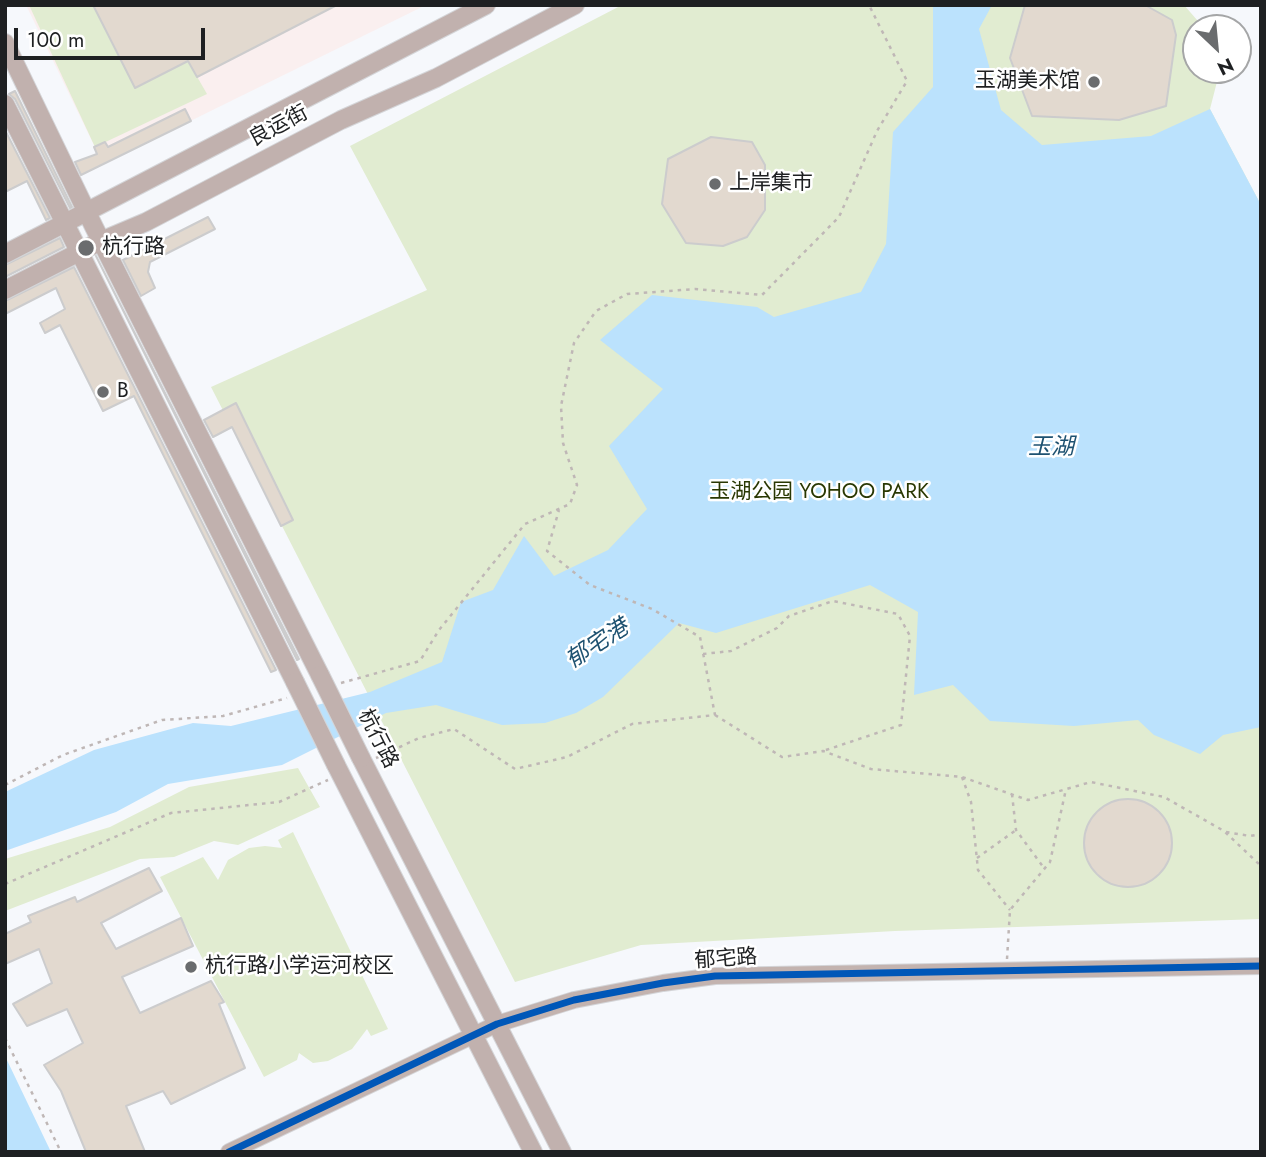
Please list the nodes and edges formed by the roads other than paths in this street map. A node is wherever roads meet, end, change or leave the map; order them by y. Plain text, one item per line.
1 (486, 5) edge
2 (575, 5) edge
3 (5, 43) edge
4 (5, 104) edge
5 (87, 214) junction
6 (63, 224) junction
7 (101, 241) junction
8 (78, 253) junction
9 (5, 254) edge
10 (5, 290) edge
11 (1261, 966) edge
12 (497, 1024) junction
13 (472, 1035) junction
14 (229, 1152) edge
15 (533, 1152) edge
16 (562, 1152) edge

1 - 5 main road, 良运街
2 - 7 main road, 良运街
3 - 5 main road, 杭行路
4 - 6 main road
5 - 6 main road, 良运街
5 - 7 main road, 杭行路
6 - 8 main road
6 - 9 main road, 良运街
7 - 8 main road, 良运街
7 - 12 main road, 杭行路, bridge
8 - 10 main road, 良运街
8 - 13 main road, bridge
11 - 12 street, 郁宅路
12 - 13 street, 郁宅路
12 - 16 main road, 杭行路
13 - 14 street, 郁宅路
13 - 15 main road

